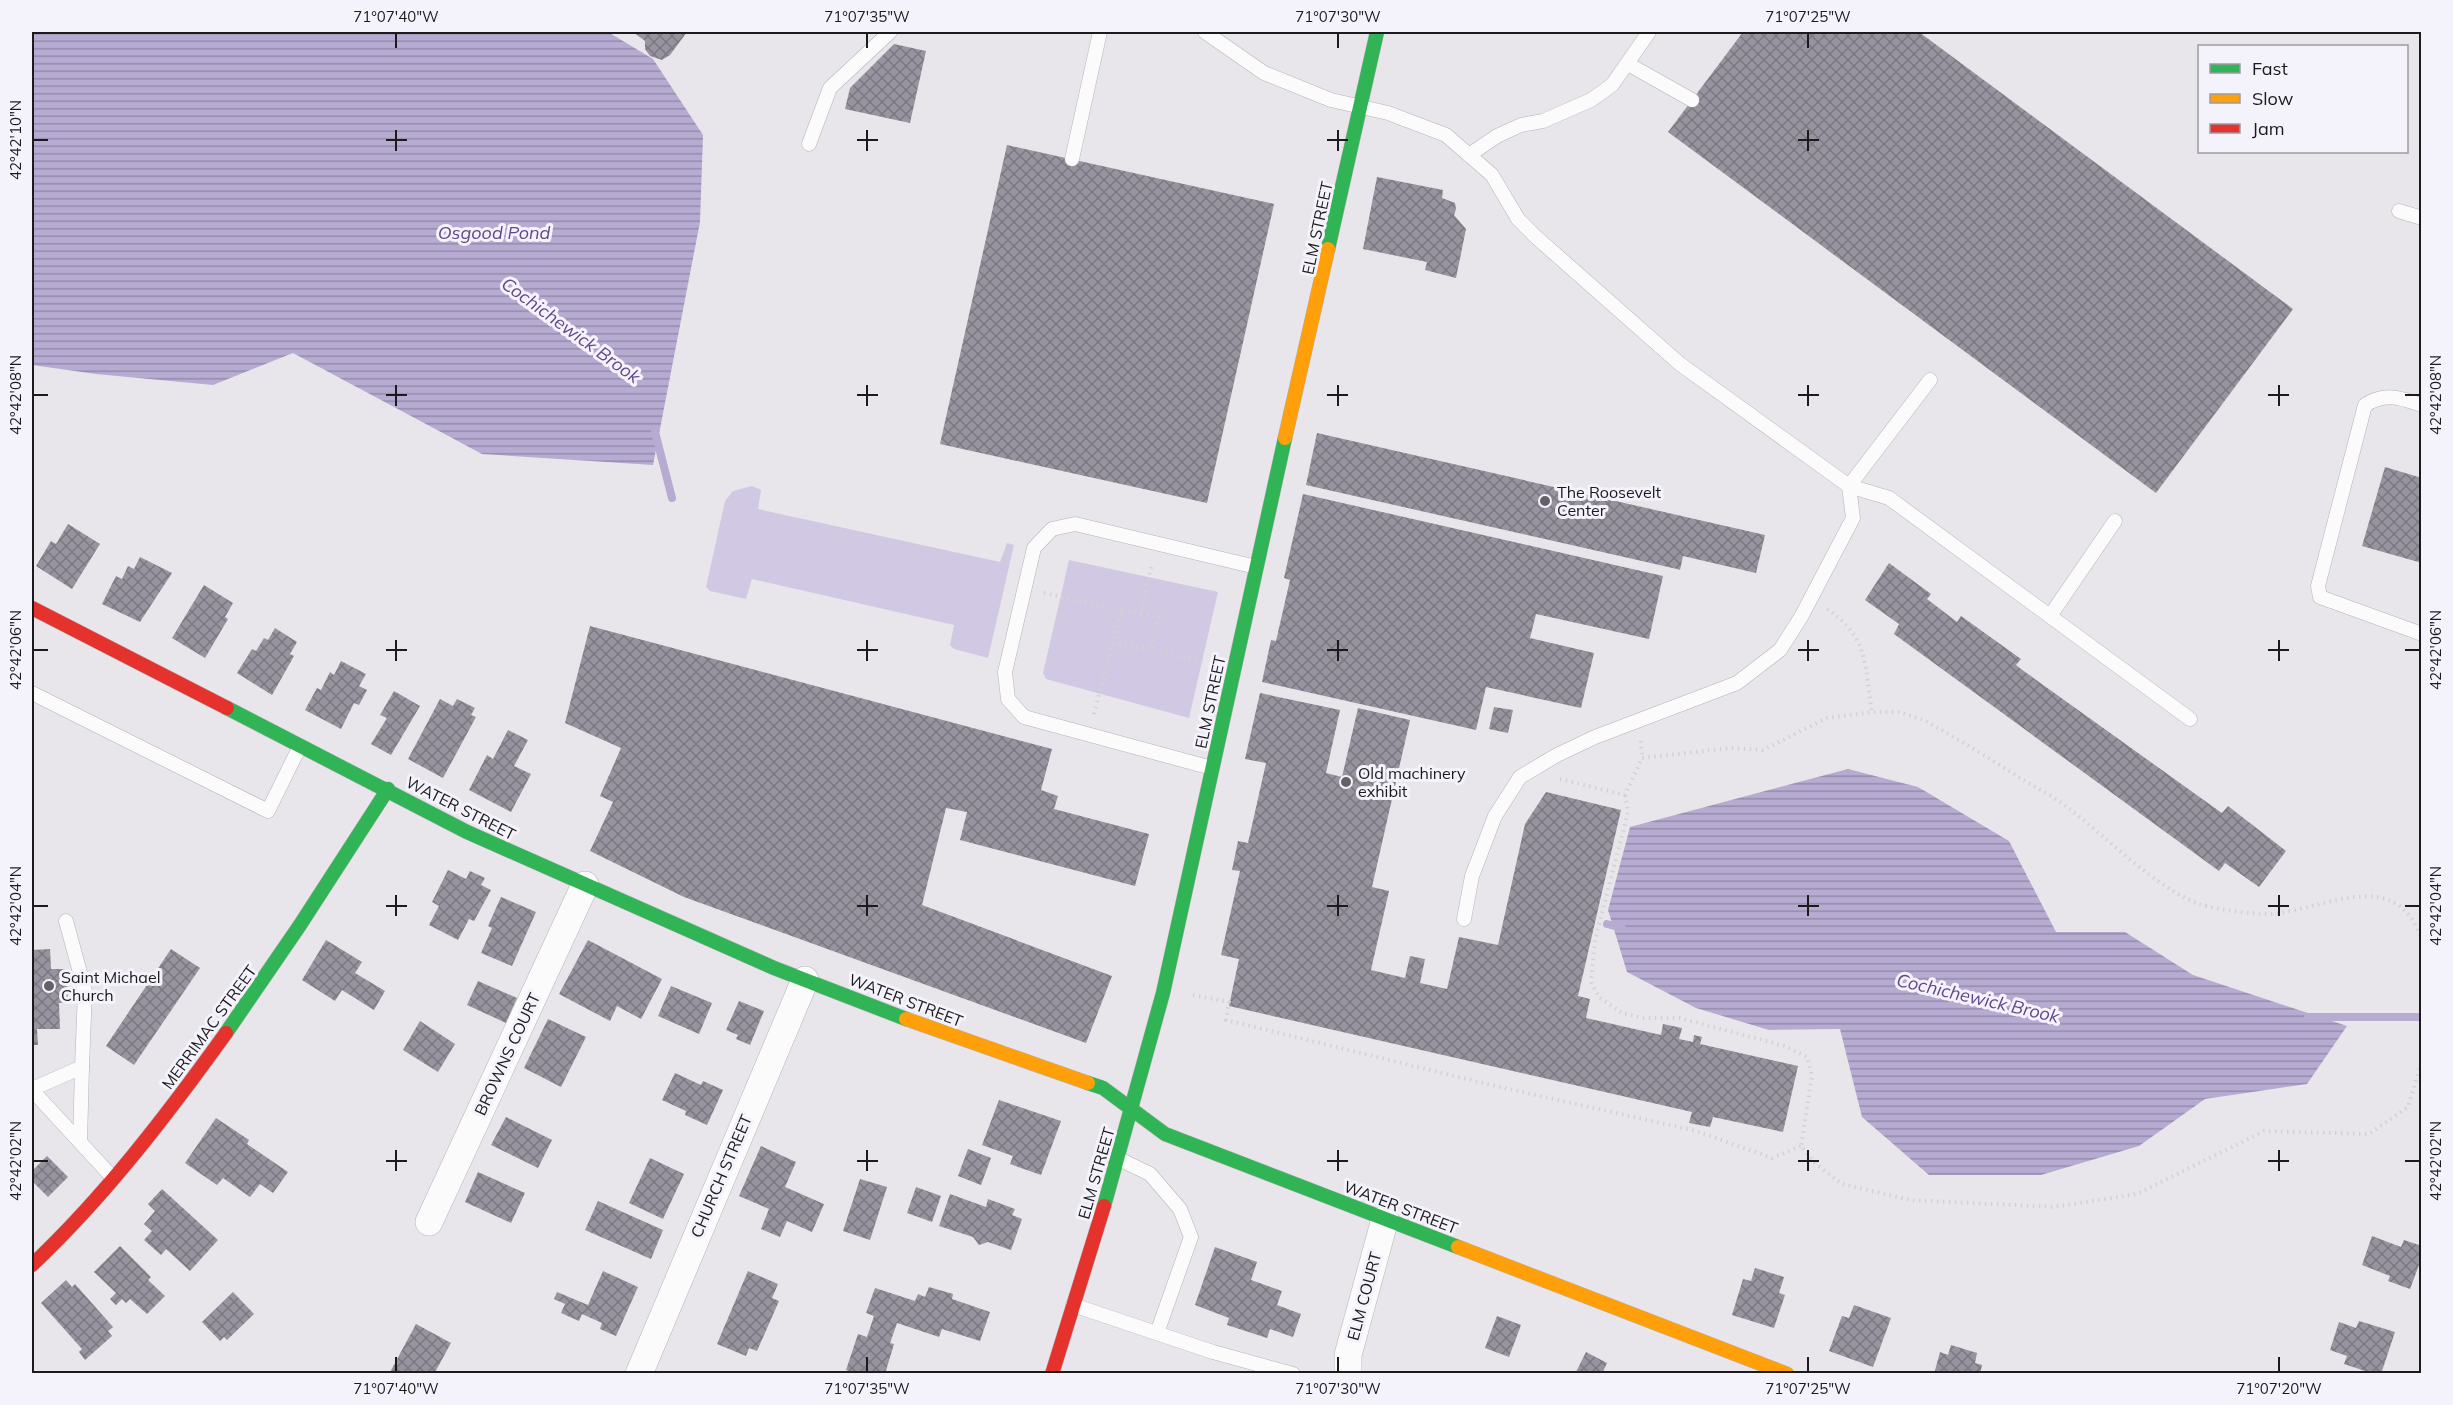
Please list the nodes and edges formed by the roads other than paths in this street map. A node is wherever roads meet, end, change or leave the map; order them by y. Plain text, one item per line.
1 (890, 32) edge
2 (1100, 32) edge
3 (1205, 32) edge
4 (1377, 32) edge
5 (1648, 32) edge
6 (1628, 64) junction
7 (1692, 100) dead end
8 (1361, 107) junction
9 (809, 144) dead end
10 (1469, 155) junction
11 (1072, 159) dead end
12 (2399, 211) dead end
13 (2421, 218) edge
14 (1930, 380) dead end
15 (2421, 405) edge
16 (1849, 486) junction
17 (2115, 521) dead end
18 (1256, 567) junction
19 (32, 608) edge
20 (2050, 616) junction
21 (2421, 634) edge
22 (32, 693) edge
23 (2190, 719) dead end
24 (300, 746) junction
25 (1213, 768) junction
26 (388, 789) junction
27 (585, 885) junction
28 (1464, 919) dead end
29 (66, 921) dead end
30 (805, 980) junction
31 (82, 1067) junction
32 (32, 1089) edge
33 (1130, 1110) junction
34 (80, 1142) junction
35 (1119, 1159) junction
36 (113, 1178) junction
37 (1385, 1219) junction
38 (429, 1222) dead end
39 (32, 1265) edge
40 (1073, 1305) junction
41 (1157, 1333) junction
42 (639, 1374) edge
43 (1052, 1374) edge
44 (1293, 1374) edge
45 (1348, 1374) edge
46 (1787, 1374) edge

1 - 9 lane
2 - 11 lane
3 - 8 lane
4 - 8 street, ELM STREET
5 - 6 lane
6 - 7 lane
6 - 10 lane
8 - 10 lane
8 - 18 street, ELM STREET
10 - 16 lane
12 - 13 lane
14 - 16 lane
15 - 21 lane
16 - 20 lane
16 - 28 lane
17 - 20 lane
18 - 25 street, ELM STREET
18 - 25 lane
19 - 24 street, WATER STREET
20 - 23 lane
22 - 24 lane
24 - 26 street, WATER STREET
25 - 33 street, ELM STREET
26 - 27 street, WATER STREET
26 - 36 street, MERRIMAC STREET
27 - 30 street, WATER STREET
27 - 38 street, BROWNS COURT
29 - 31 lane
30 - 33 street, WATER STREET
30 - 42 street, CHURCH STREET
31 - 32 lane
31 - 34 lane
32 - 34 lane
33 - 35 street, ELM STREET
33 - 37 street, WATER STREET
34 - 36 lane
35 - 40 street, ELM STREET
35 - 41 lane
36 - 39 street, MERRIMAC STREET
37 - 45 street, ELM COURT
37 - 46 street, WATER STREET
40 - 41 lane
40 - 43 street, ELM STREET
41 - 44 lane

